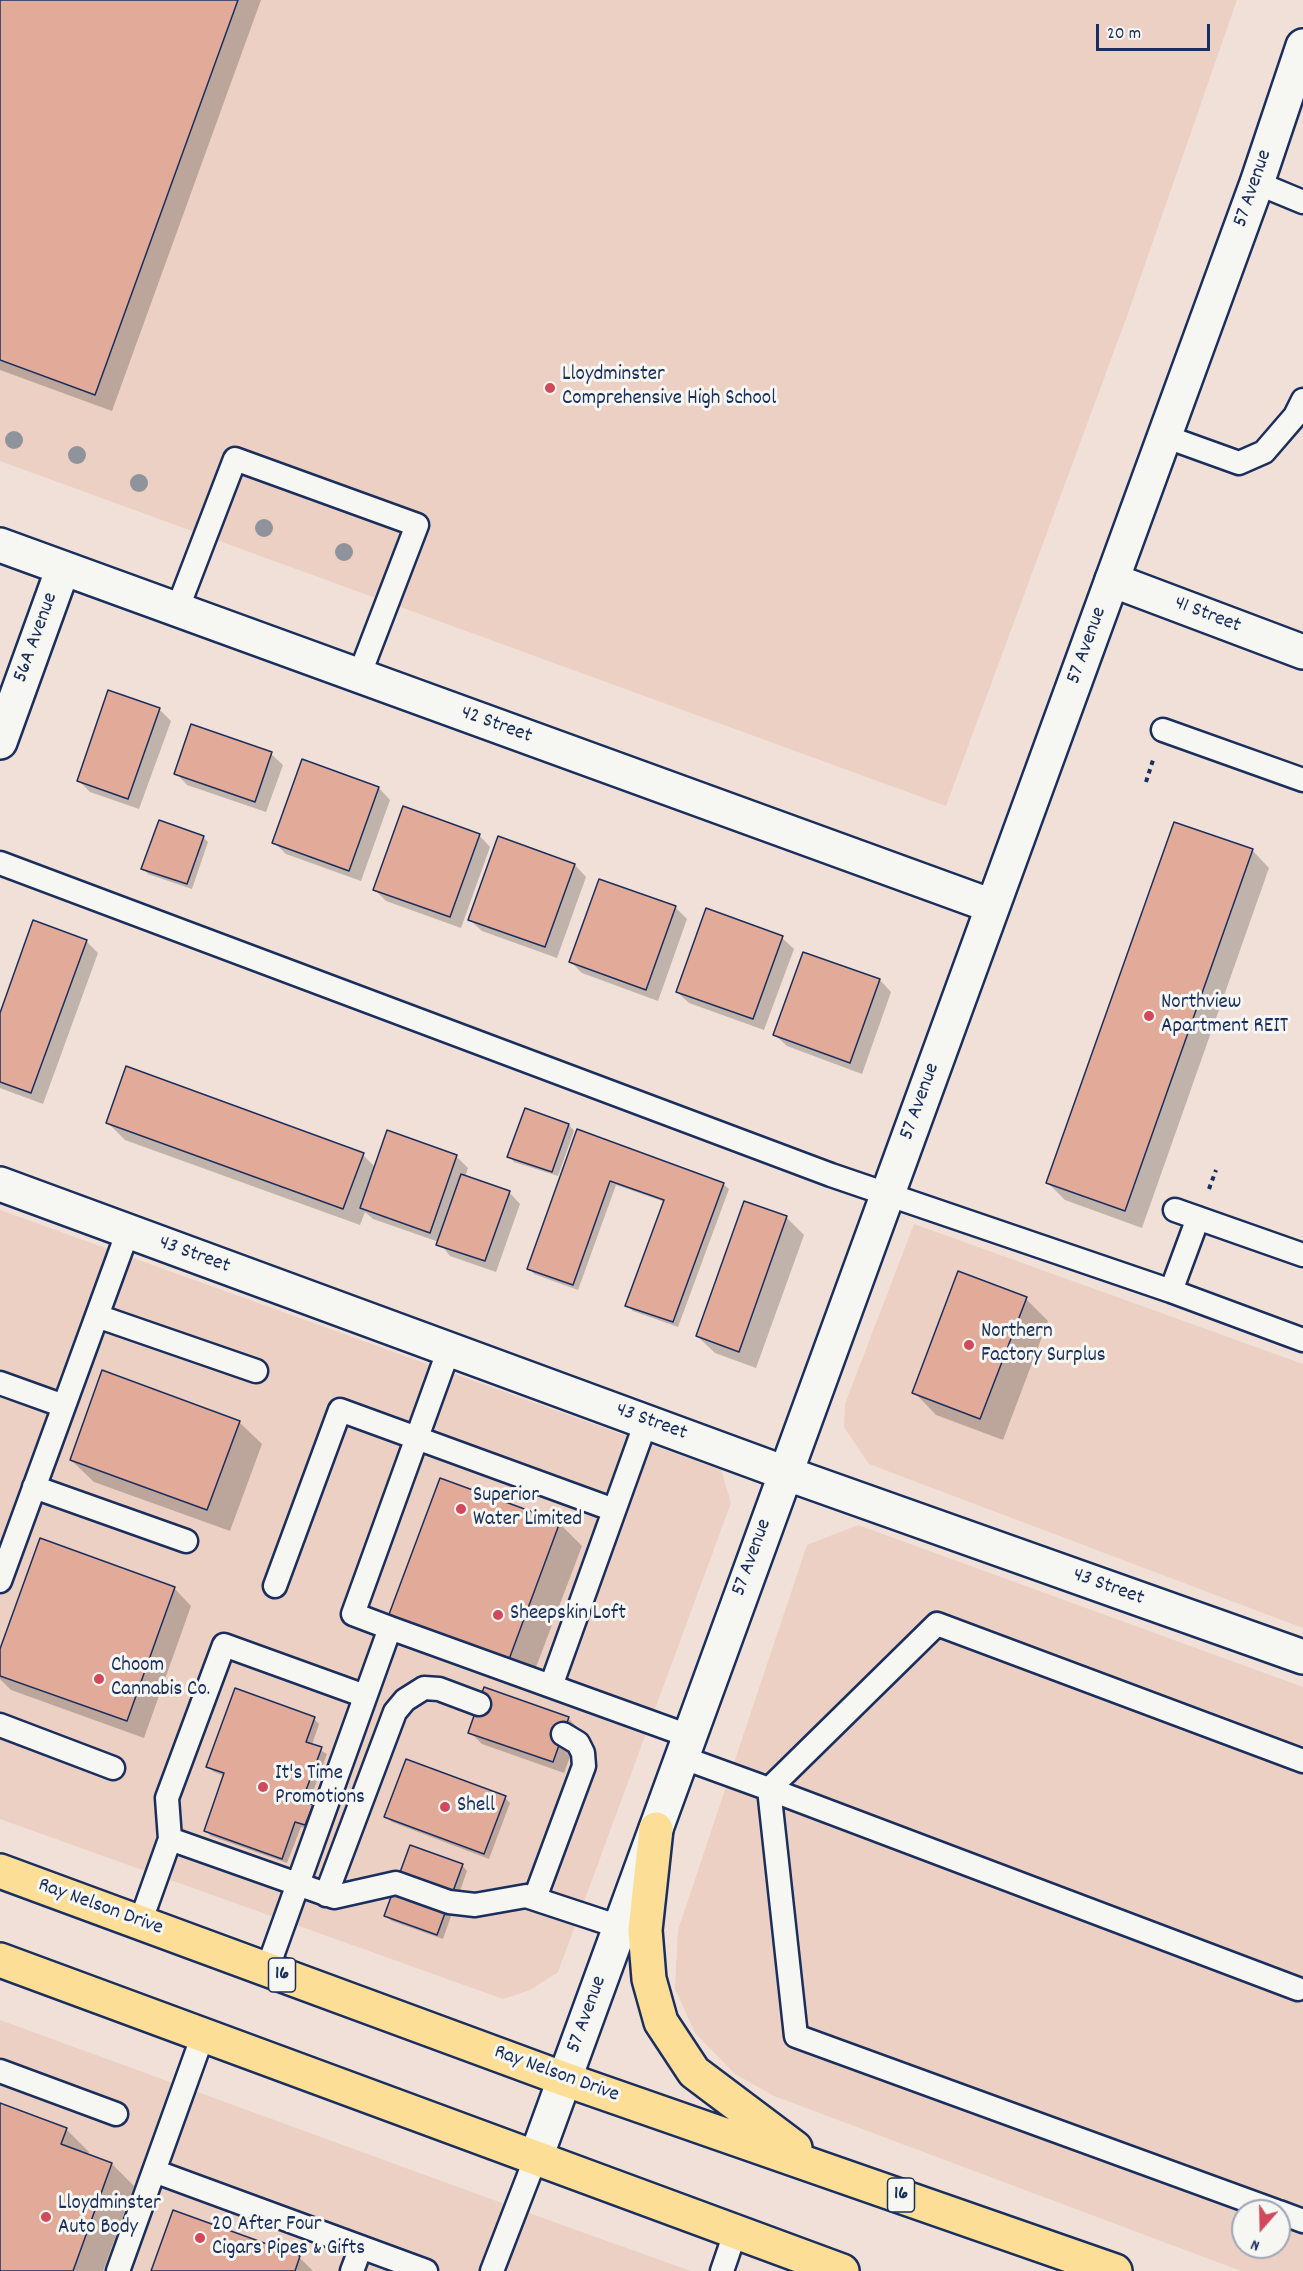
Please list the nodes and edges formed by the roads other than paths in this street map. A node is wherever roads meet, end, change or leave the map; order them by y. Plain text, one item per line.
1 (1303, 46) edge
2 (1257, 183) junction
3 (1303, 202) edge
4 (1303, 400) edge
5 (1164, 436) junction
6 (0, 545) edge
7 (63, 568) junction
8 (1112, 580) junction
9 (177, 610) junction
10 (1303, 652) edge
11 (359, 676) junction
12 (1163, 730) dead end
13 (0, 742) edge
14 (1303, 780) edge
15 (0, 863) edge
16 (992, 906) junction
17 (0, 1184) edge
18 (887, 1194) junction
19 (1174, 1210) dead end
20 (1198, 1218) junction
21 (128, 1231) junction
22 (1303, 1255) edge
23 (1171, 1290) junction
24 (97, 1316) junction
25 (1303, 1340) edge
26 (450, 1349) junction
27 (256, 1371) dead end
28 (0, 1383) edge
29 (64, 1406) junction
30 (646, 1422) junction
31 (417, 1437) junction
32 (785, 1473) junction
33 (34, 1487) junction
34 (614, 1510) junction
35 (186, 1541) dead end
36 (0, 1581) edge
37 (275, 1586) dead end
38 (390, 1628) junction
39 (1303, 1657) edge
40 (551, 1686) junction
41 (365, 1696) junction
42 (478, 1704) dead end
43 (0, 1725) edge
44 (563, 1734) dead end
45 (685, 1747) junction
46 (1303, 1761) edge
47 (113, 1768) dead end
48 (769, 1789) junction
49 (656, 1828) junction
50 (170, 1839) junction
51 (0, 1871) edge
52 (297, 1884) junction
53 (326, 1895) junction
54 (535, 1898) junction
55 (140, 1923) junction
56 (620, 1927) junction
57 (0, 1960) edge
58 (267, 1970) junction
59 (1301, 1994) edge
60 (203, 2035) junction
61 (0, 2071) edge
62 (564, 2079) junction
63 (116, 2114) dead end
64 (536, 2157) junction
65 (818, 2165) junction
66 (154, 2171) junction
67 (1241, 2199) edge
68 (735, 2233) junction
69 (361, 2247) junction
70 (117, 2271) edge
71 (352, 2271) edge
72 (426, 2271) edge
73 (492, 2271) edge
74 (722, 2271) edge
75 (842, 2271) edge
76 (1115, 2271) edge

1 - 2 street, 57 Avenue
2 - 3 lane
2 - 5 street, 57 Avenue
4 - 5 lane
5 - 8 street, 57 Avenue
6 - 7 street, 42 Street
7 - 9 street, 42 Street
7 - 13 street, 56A Avenue
8 - 10 street, 41 Street
8 - 16 street, 57 Avenue
9 - 11 street, 42 Street
9 - 11 lane
11 - 16 street, 42 Street
12 - 14 lane
15 - 18 lane
16 - 18 street, 57 Avenue
17 - 21 street, 43 Street
18 - 23 lane
18 - 32 street, 57 Avenue
19 - 20 lane
20 - 22 lane
20 - 23 lane
21 - 24 lane
21 - 26 street, 43 Street
23 - 25 lane
24 - 27 lane
24 - 29 lane
26 - 30 street, 43 Street
26 - 31 lane
28 - 29 lane
29 - 33 lane
30 - 32 street, 43 Street
30 - 34 lane
31 - 34 lane
31 - 37 lane
31 - 38 lane
32 - 39 street, 43 Street
32 - 45 street, 57 Avenue
33 - 35 lane
33 - 36 lane
34 - 40 lane
38 - 40 lane
38 - 41 lane
40 - 45 lane
41 - 50 lane
41 - 52 lane
42 - 53 lane
43 - 47 lane
44 - 54 lane
45 - 48 lane
45 - 49 street, 57 Avenue
46 - 48 lane
48 - 59 lane
48 - 67 lane
49 - 56 street, 57 Avenue
49 - 65 highway
50 - 52 lane
50 - 55 lane
51 - 55 highway, Ray Nelson Drive / 16
52 - 53 lane
52 - 58 lane
53 - 54 lane
54 - 56 lane
55 - 58 highway, Ray Nelson Drive / 16
56 - 62 street, 57 Avenue
57 - 60 highway
58 - 62 highway, Ray Nelson Drive / 16
60 - 64 highway
60 - 66 lane
61 - 63 lane
62 - 64 street, 57 Avenue
62 - 65 highway, Ray Nelson Drive / 16
64 - 68 highway
64 - 73 lane
65 - 76 highway, Ray Nelson Drive / 16
66 - 69 lane
66 - 70 lane
68 - 74 lane
68 - 75 highway
69 - 71 lane
69 - 72 lane

